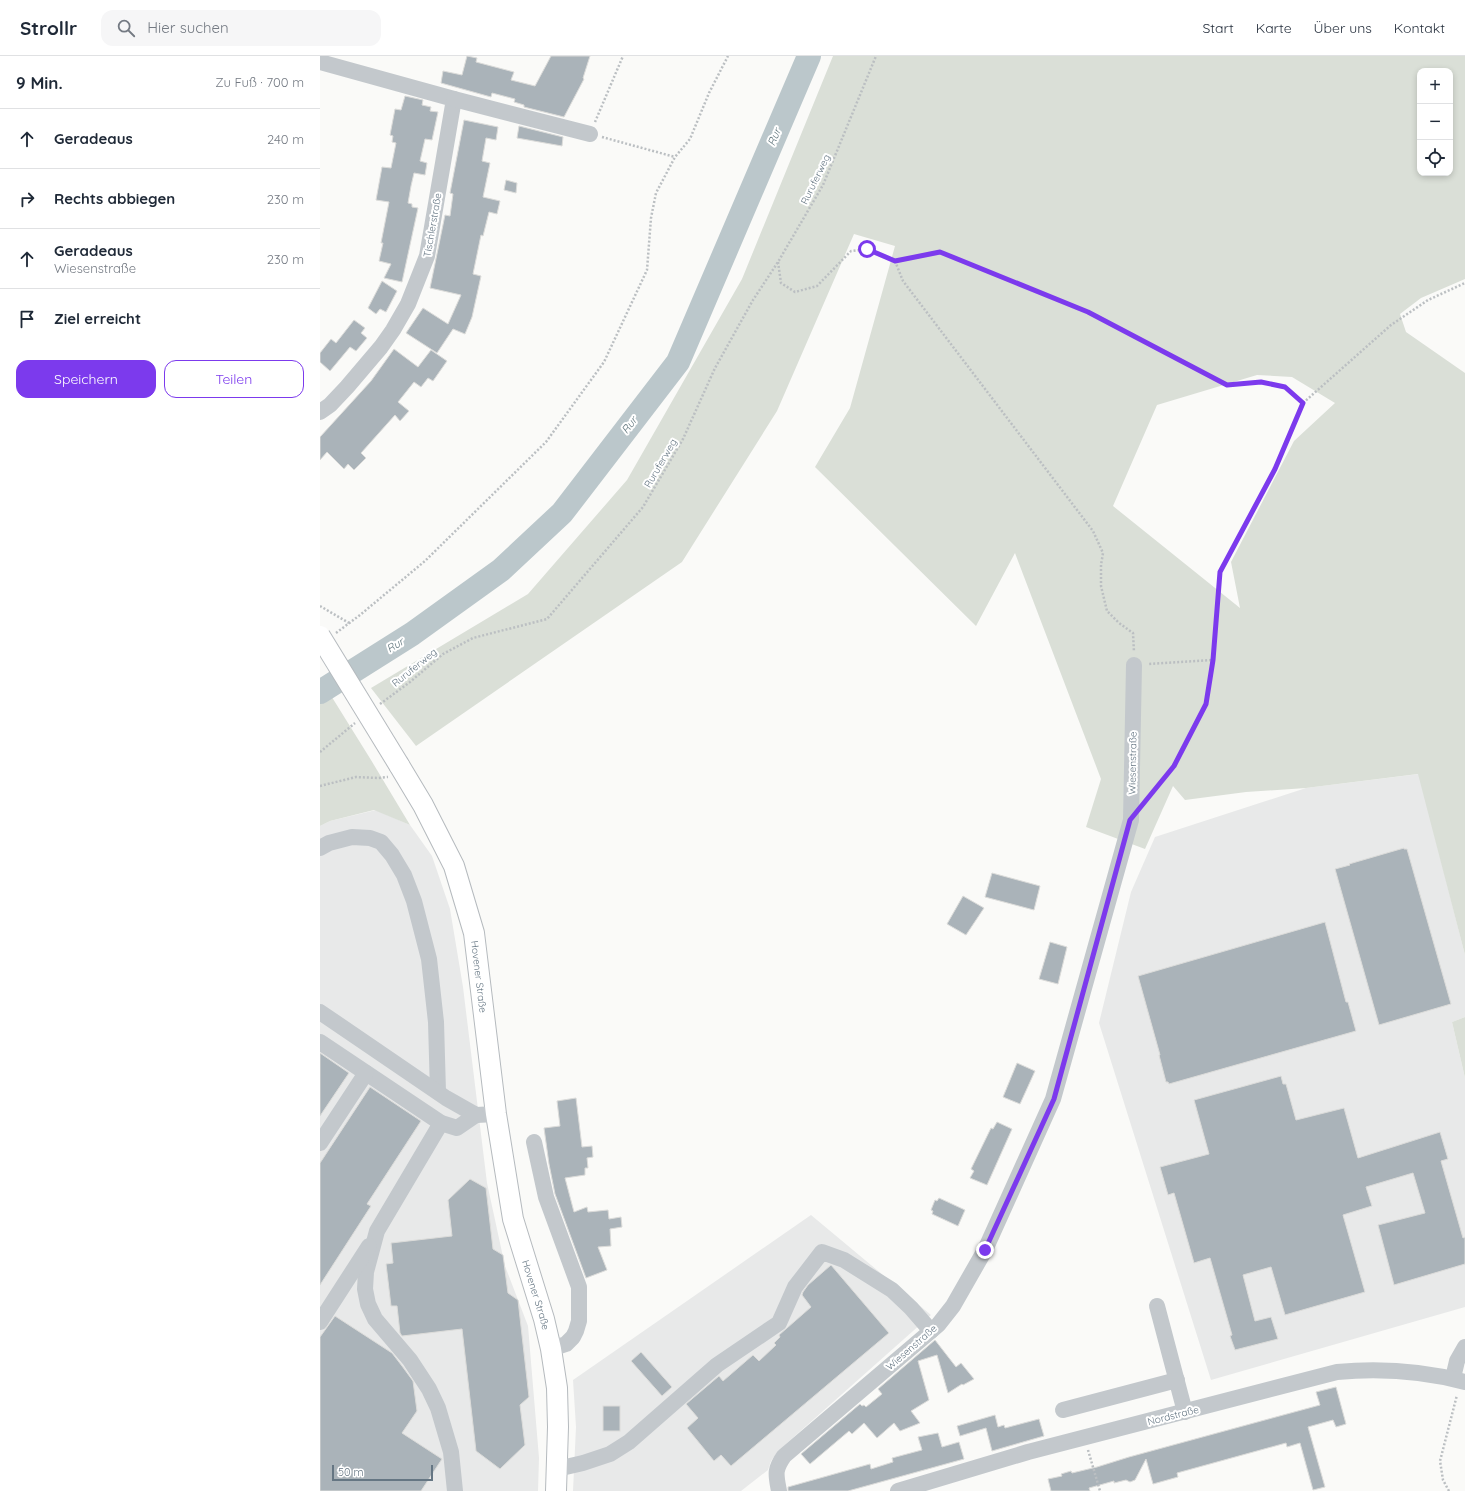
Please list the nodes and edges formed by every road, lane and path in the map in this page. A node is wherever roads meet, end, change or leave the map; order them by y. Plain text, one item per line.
1 (623, 56) edge
2 (728, 56) edge
3 (876, 56) edge
4 (320, 62) edge
5 (454, 99) junction
6 (590, 134) junction
7 (675, 157) junction
8 (895, 261) junction
9 (778, 262) junction
10 (1465, 283) edge
11 (1303, 403) junction
12 (320, 412) edge
13 (320, 606) edge
14 (349, 623) junction
15 (326, 636) edge
16 (1134, 647) dead end
17 (1213, 660) junction
18 (1134, 665) joint
19 (380, 705) dead end
20 (356, 723) dead end
21 (320, 752) edge
22 (394, 771) junction
23 (320, 786) edge
24 (1130, 820) junction
25 (320, 848) edge
26 (320, 1012) edge
27 (320, 1042) edge
28 (366, 1073) junction
29 (438, 1092) junction
30 (496, 1114) junction
31 (476, 1116) junction
32 (441, 1123) junction
33 (534, 1142) dead end
34 (320, 1143) edge
35 (375, 1238) junction
36 (1157, 1306) dead end
37 (320, 1322) edge
38 (931, 1330) junction
39 (1465, 1347) edge
40 (551, 1349) junction
41 (1177, 1380) junction
42 (1459, 1380) edge
43 (1063, 1410) dead end
44 (1185, 1412) junction
45 (1084, 1438) junction
46 (556, 1469) junction
47 (455, 1491) edge
48 (556, 1491) edge
49 (779, 1491) edge
50 (902, 1491) edge
51 (1100, 1491) edge
52 (1449, 1491) edge

1 - 6 path
2 - 7 path
3 - 9 path, Ruruferweg
4 - 5 street
5 - 6 street
5 - 12 street, Tischlerstraße
6 - 7 path
7 - 14 path
8 - 9 path
8 - 11 path
8 - 16 path
9 - 19 path, Ruruferweg
10 - 11 path
11 - 17 path
13 - 14 path
14 - 15 path
15 - 22 main road, Hovener Straße, bridge
17 - 18 path
17 - 24 path
18 - 24 street, Wiesenstraße
20 - 21 path
22 - 23 path
22 - 30 main road, Hovener Straße
24 - 38 street, Wiesenstraße
25 - 29 street
26 - 29 street
27 - 28 street
28 - 32 street
28 - 34 street
29 - 31 street
30 - 31 street
30 - 40 main road, Hovener Straße
31 - 32 street
32 - 35 street
33 - 40 street
35 - 37 street
35 - 47 street
36 - 41 street
38 - 46 street
38 - 49 street, Wiesenstraße
39 - 42 street
40 - 46 main road, Hovener Straße
41 - 43 street
41 - 44 street
42 - 44 street, Nordstraße
42 - 52 path
44 - 45 street, Nordstraße
45 - 50 street, Nordstraße
45 - 51 path
46 - 48 main road, Hovener Straße

